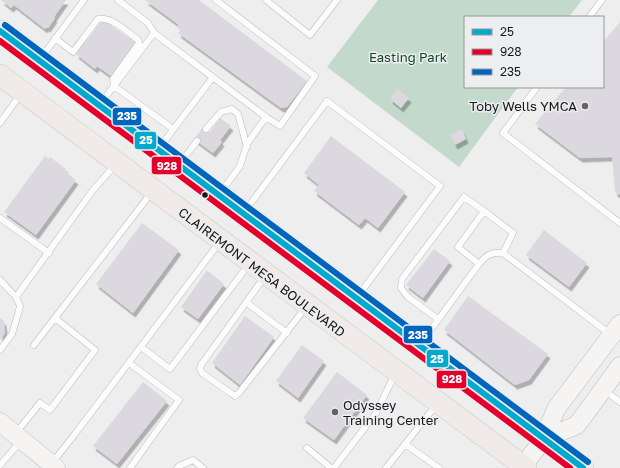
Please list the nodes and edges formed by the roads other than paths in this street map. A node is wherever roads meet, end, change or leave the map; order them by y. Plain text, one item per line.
1 (84, 0) edge
2 (118, 0) edge
3 (216, 0) edge
4 (266, 0) edge
5 (337, 0) edge
6 (602, 0) edge
7 (590, 16) edge
8 (0, 31) edge
9 (154, 33) junction
10 (55, 38) junction
11 (39, 60) junction
12 (0, 75) edge
13 (213, 76) junction
14 (114, 86) junction
15 (536, 88) edge
16 (22, 92) junction
17 (99, 105) junction
18 (266, 117) junction
19 (0, 123) edge
20 (173, 129) junction
21 (206, 129) dead end
22 (197, 141) dead end
23 (247, 144) junction
24 (158, 150) junction
25 (117, 163) junction
26 (178, 165) junction
27 (153, 191) junction
28 (218, 195) junction
29 (484, 211) junction
30 (243, 214) junction
31 (0, 218) edge
32 (620, 223) edge
33 (221, 241) junction
34 (49, 253) junction
35 (503, 254) junction
36 (250, 263) junction
37 (479, 264) junction
38 (266, 275) junction
39 (0, 280) edge
40 (16, 297) junction
41 (356, 299) junction
42 (247, 303) junction
43 (307, 306) junction
44 (55, 318) junction
45 (438, 319) junction
46 (616, 330) edge
47 (286, 333) junction
48 (34, 345) dead end
49 (419, 346) junction
50 (141, 347) junction
51 (0, 350) edge
52 (129, 363) junction
53 (620, 366) edge
54 (396, 372) junction
55 (603, 389) junction
56 (620, 402) edge
57 (438, 403) junction
58 (9, 431) edge
59 (544, 439) junction
60 (405, 444) junction
61 (307, 448) dead end
62 (0, 466) edge
63 (53, 466) edge
64 (523, 467) edge
65 (130, 468) edge
66 (177, 468) edge
67 (203, 468) edge
68 (331, 468) edge
69 (334, 468) edge
70 (386, 468) edge
71 (439, 468) edge
72 (583, 468) edge

1 - 10 lane
2 - 9 lane
3 - 18 lane
4 - 5 lane
6 - 7 lane
8 - 11 main road
9 - 13 lane
9 - 14 lane
10 - 11 lane
10 - 14 lane
11 - 17 main road
12 - 16 main road, CLAIREMONT MESA BOULEVARD
13 - 18 lane
13 - 20 lane
14 - 17 lane
14 - 20 lane
15 - 32 lane
16 - 19 lane
16 - 25 main road, CLAIREMONT MESA BOULEVARD
17 - 24 main road
18 - 23 lane
20 - 24 lane
21 - 23 lane
22 - 26 lane
23 - 28 lane
24 - 26 main road
25 - 27 main road, CLAIREMONT MESA BOULEVARD
25 - 34 lane
26 - 28 main road
27 - 33 main road, CLAIREMONT MESA BOULEVARD
27 - 44 lane
28 - 30 main road
29 - 35 lane
29 - 37 lane
29 - 45 lane
30 - 41 main road
30 - 41 lane
31 - 34 lane
33 - 36 main road, CLAIREMONT MESA BOULEVARD
33 - 50 lane
34 - 40 lane
35 - 37 lane
35 - 46 lane
36 - 38 main road, CLAIREMONT MESA BOULEVARD
36 - 50 lane
37 - 45 lane
38 - 42 lane
38 - 43 main road, CLAIREMONT MESA BOULEVARD
39 - 40 lane
40 - 51 lane
41 - 49 main road
42 - 47 lane
42 - 47 lane
43 - 47 lane
43 - 54 main road, CLAIREMONT MESA BOULEVARD
44 - 48 lane
44 - 58 lane
45 - 49 lane
46 - 59 street
49 - 59 main road
50 - 52 lane
52 - 63 lane
52 - 65 lane
53 - 55 street
54 - 57 main road, CLAIREMONT MESA BOULEVARD
54 - 69 lane
55 - 56 lane
55 - 59 street
57 - 60 lane
57 - 64 main road, CLAIREMONT MESA BOULEVARD
58 - 62 lane
58 - 63 street
59 - 64 street
59 - 72 main road
60 - 70 lane
60 - 71 lane
61 - 68 lane
66 - 67 lane

